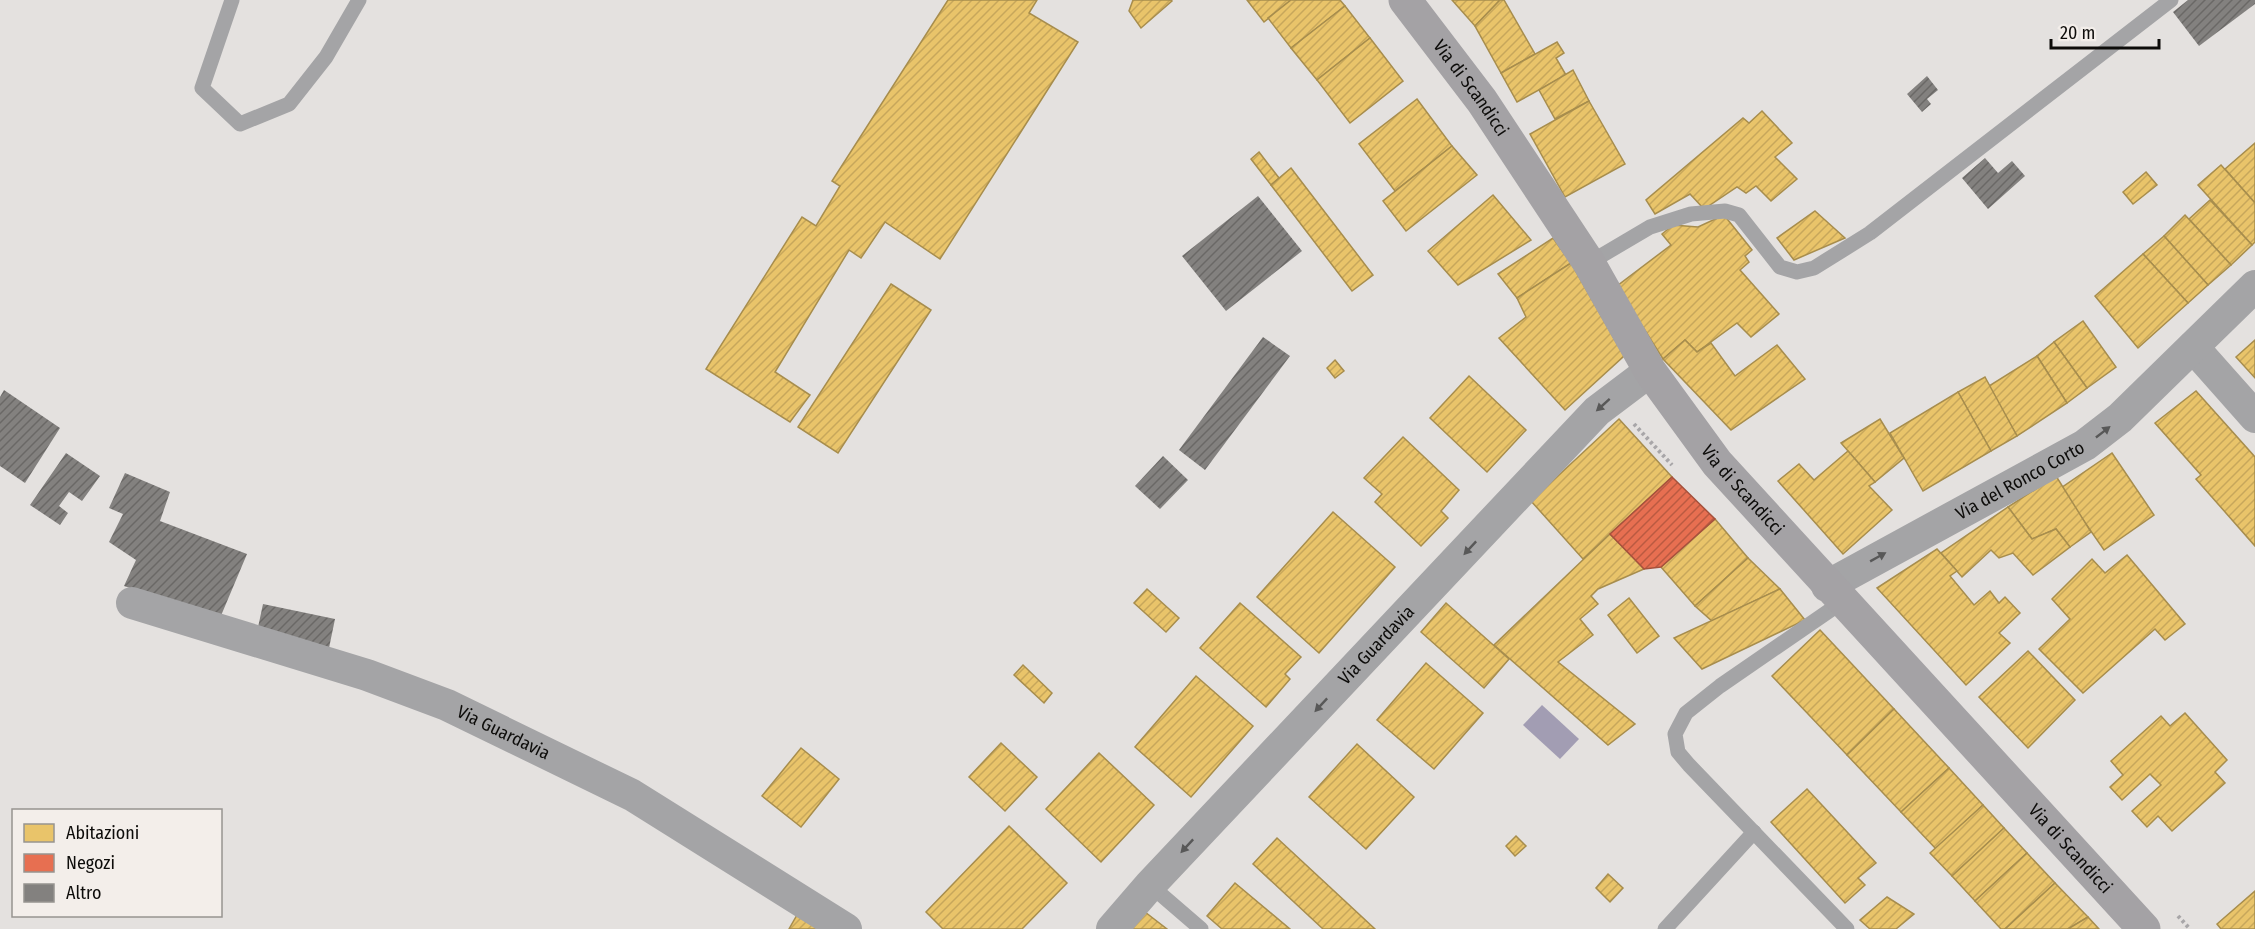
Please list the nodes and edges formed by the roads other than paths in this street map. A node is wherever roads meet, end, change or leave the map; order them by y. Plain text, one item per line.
1 (232, 0) edge
2 (359, 0) edge
3 (1405, 0) edge
4 (2171, 0) edge
5 (1589, 263) junction
6 (2255, 286) edge
7 (2193, 347) junction
8 (1650, 371) junction
9 (2255, 417) edge
10 (1835, 594) junction
11 (132, 603) dead end
12 (1754, 832) junction
13 (1150, 885) junction
14 (846, 929) edge
15 (1112, 929) edge
16 (1201, 929) edge
17 (1665, 929) edge
18 (1847, 929) edge
19 (2144, 929) edge

1 - 2 lane
3 - 5 street, Via di Scandicci
4 - 5 lane
5 - 8 street, Via di Scandicci
6 - 7 street, Via del Ronco Corto
7 - 9 street
10 -> 7 street, Via del Ronco Corto
8 - 10 street, Via di Scandicci
8 -> 13 street, Via Guardavia
10 - 12 lane
10 - 19 street, Via di Scandicci
11 - 14 street, Via Guardavia
12 - 17 lane
12 - 18 lane
13 - 15 street, Via Guardavia
13 - 16 lane

